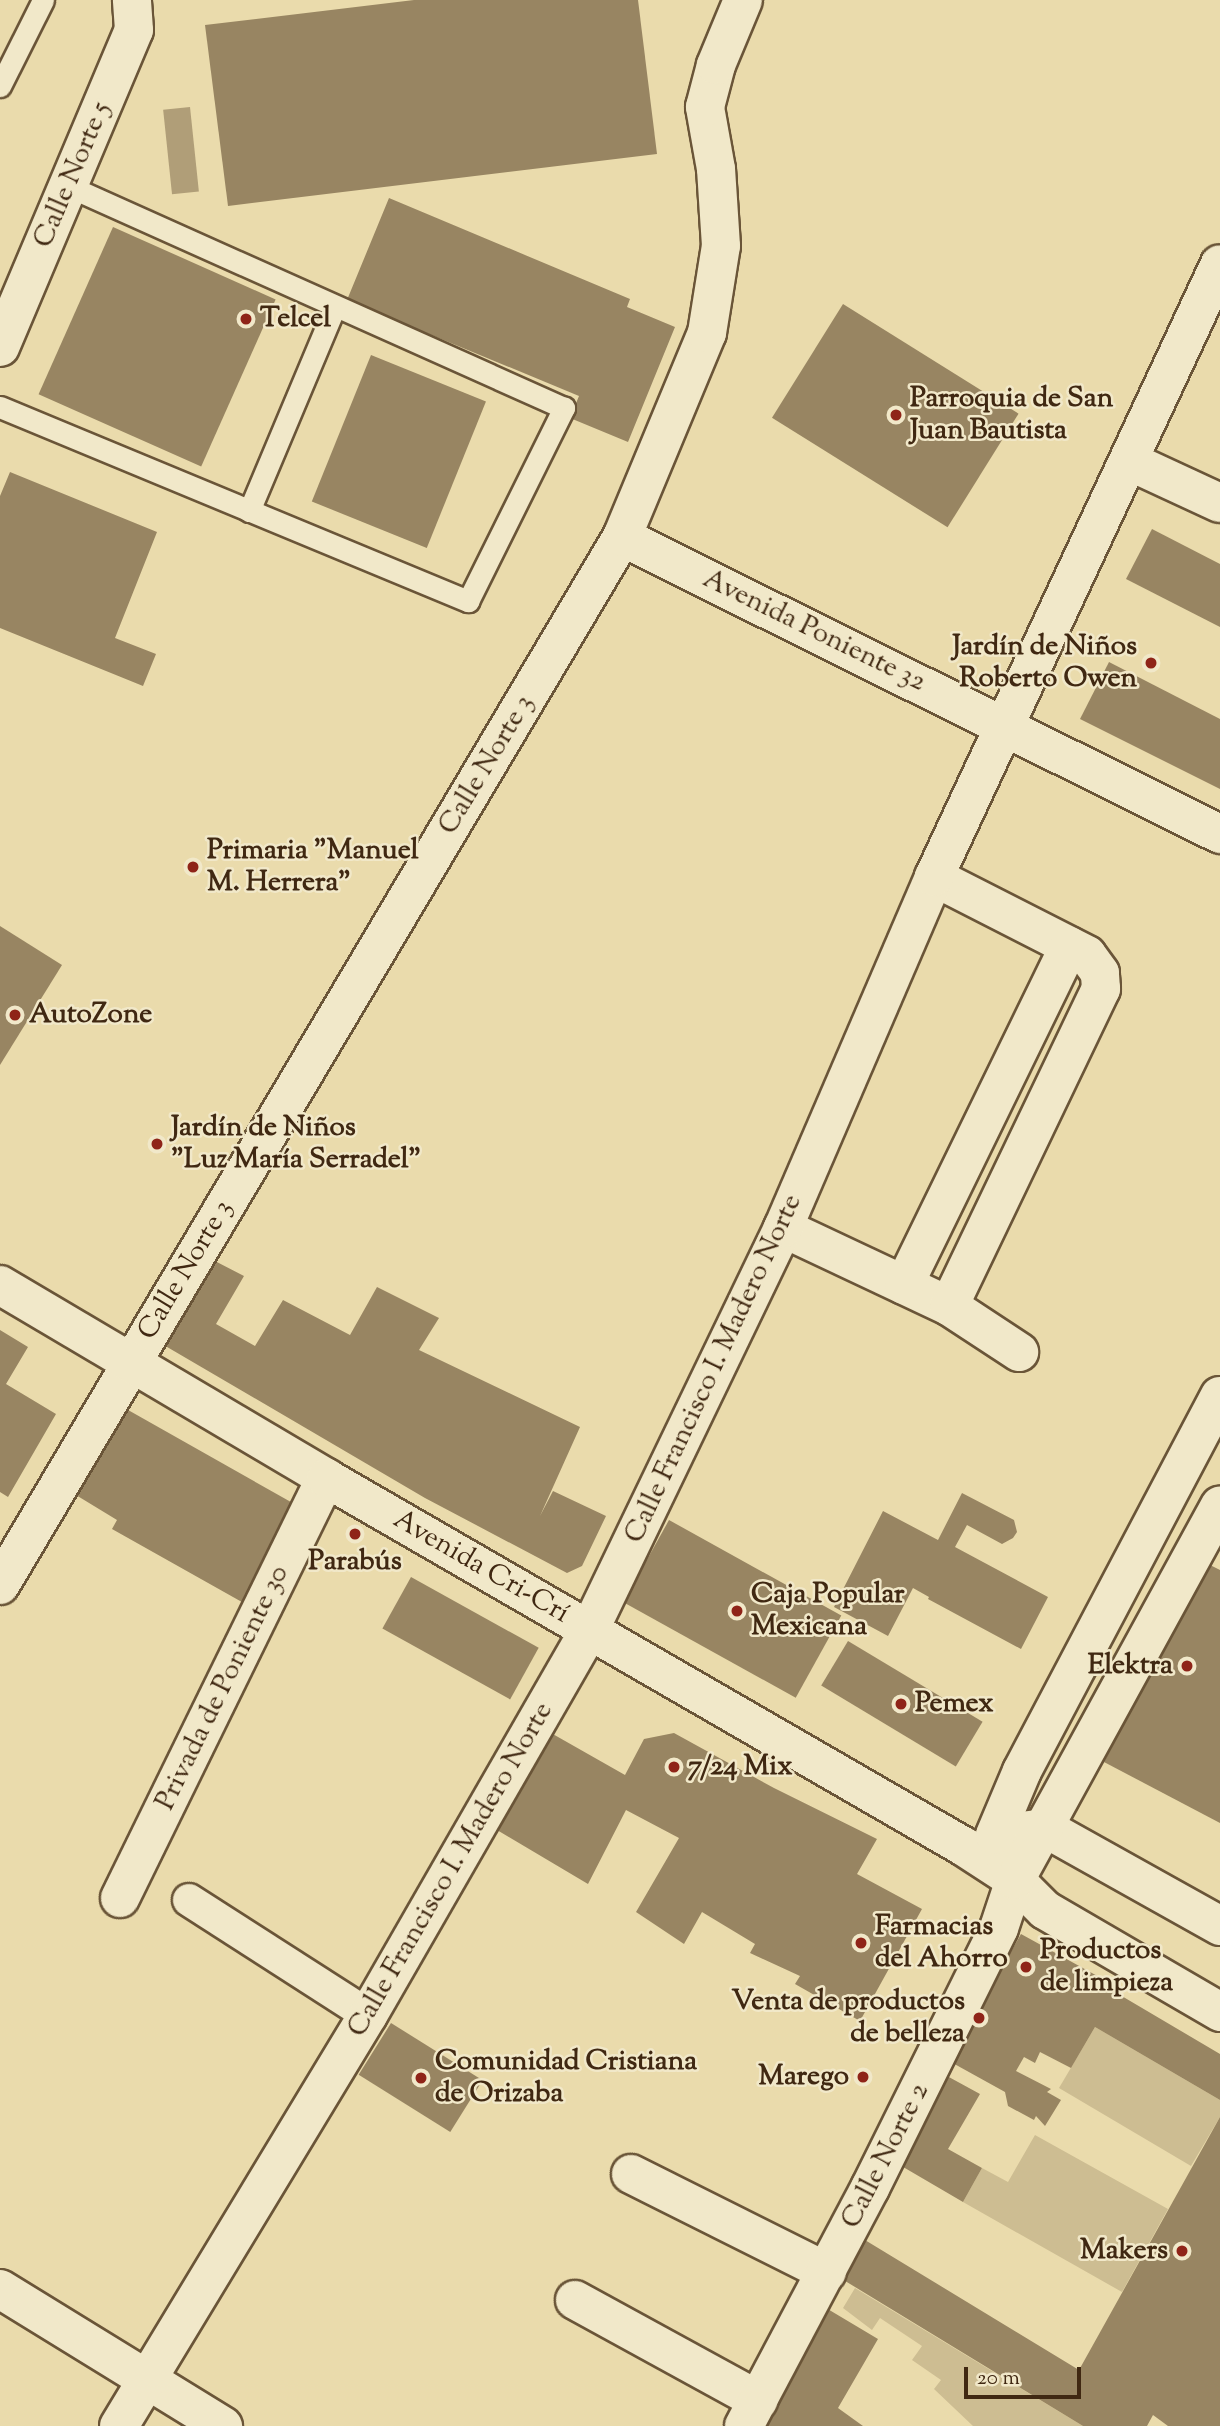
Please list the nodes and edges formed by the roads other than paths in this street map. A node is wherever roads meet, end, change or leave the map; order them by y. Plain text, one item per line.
1 (43, 0) edge
2 (132, 0) edge
3 (743, 0) edge
4 (0, 86) edge
5 (68, 186) junction
6 (1220, 264) edge
7 (335, 306) junction
8 (0, 347) edge
9 (0, 407) edge
10 (1129, 461) junction
11 (1220, 503) edge
12 (250, 511) junction
13 (622, 537) junction
14 (1006, 725) junction
15 (1217, 824) edge
16 (934, 877) junction
17 (1069, 946) junction
18 (783, 1228) junction
19 (904, 1284) junction
20 (0, 1285) edge
21 (949, 1306) junction
22 (1019, 1352) dead end
23 (130, 1363) junction
24 (1220, 1396) edge
25 (326, 1478) junction
26 (1220, 1505) edge
27 (0, 1585) edge
28 (590, 1629) junction
29 (1045, 1828) junction
30 (979, 1841) junction
31 (1015, 1880) junction
32 (120, 1898) dead end
33 (188, 1900) dead end
34 (1220, 1926) edge
35 (1220, 2012) edge
36 (368, 2015) junction
37 (631, 2174) dead end
38 (827, 2272) junction
39 (0, 2289) edge
40 (575, 2300) dead end
41 (147, 2378) junction
42 (751, 2413) edge
43 (119, 2426) edge
44 (223, 2426) edge

1 - 4 lane
2 - 5 street, Calle Norte 5
3 - 13 street, Calle Norte 3
5 - 7 lane
5 - 8 street, Calle Norte 5
6 - 10 street, Calle Francisco I. Madero Norte
7 - 12 lane
7 - 12 lane
9 - 12 lane
10 - 11 street
10 - 14 street, Calle Francisco I. Madero Norte
13 - 14 street, Avenida Poniente 32
13 - 23 street, Calle Norte 3
14 - 15 street, Avenida Poniente 32
14 - 16 street, Calle Francisco I. Madero Norte
16 - 17 street
16 - 18 street, Calle Francisco I. Madero Norte
17 - 19 street
17 - 21 street
18 - 19 street
18 - 28 street, Calle Francisco I. Madero Norte
19 - 21 street
20 - 23 street, Avenida Cri-Crí
21 - 22 street
23 - 25 street, Avenida Cri-Crí
23 - 27 street, Calle Norte 3
24 - 30 street
25 - 28 street, Avenida Cri-Crí
25 - 32 street, Privada de Poniente 30
26 - 29 street, Calle Norte 2
28 - 30 street, Avenida Cri-Crí
28 - 36 street, Calle Francisco I. Madero Norte
29 - 30 street
29 - 31 street, Calle Norte 2
29 - 34 street
30 - 31 street
31 - 35 street
31 - 38 street, Calle Norte 2
33 - 36 street
36 - 41 street, Calle Francisco I. Madero Norte
37 - 38 street
38 - 42 street, Calle Norte 2
39 - 41 street
40 - 42 street
41 - 43 street, Calle Francisco I. Madero Norte
41 - 44 street

